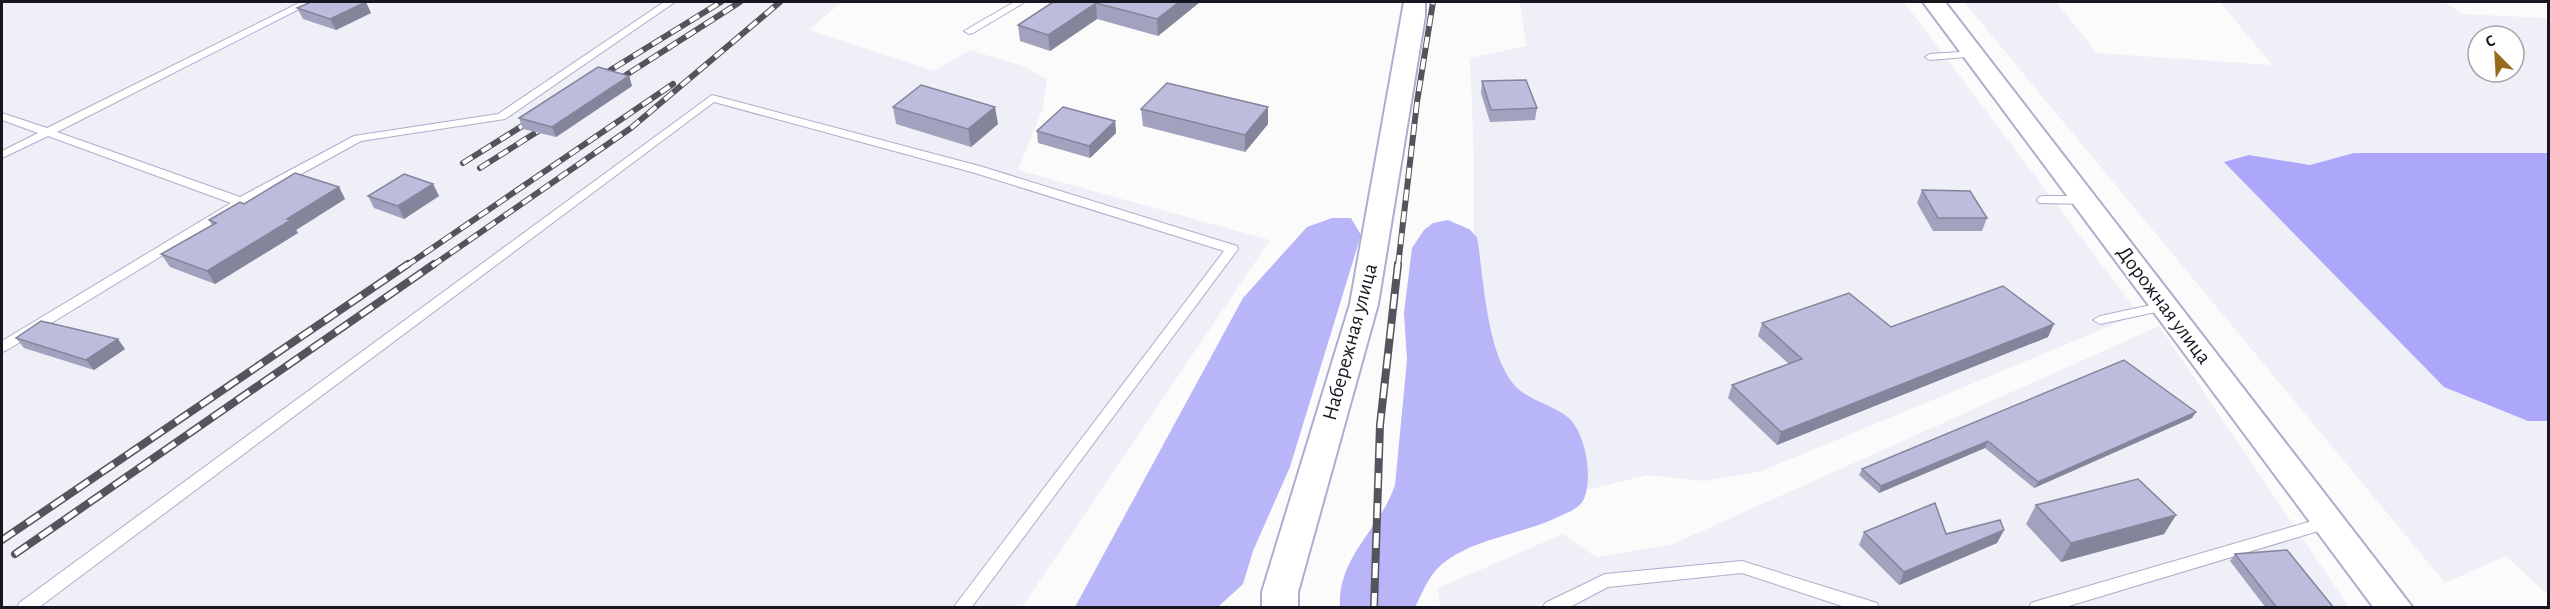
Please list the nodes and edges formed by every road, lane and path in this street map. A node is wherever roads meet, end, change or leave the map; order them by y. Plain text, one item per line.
1 (308, 2) edge
2 (670, 2) edge
3 (1020, 2) edge
4 (1414, 2) edge
5 (1934, 2) edge
6 (969, 31) dead end
7 (1974, 54) junction
8 (1930, 57) dead end
9 (2, 116) edge
10 (47, 132) junction
11 (2, 155) edge
12 (2043, 200) dead end
13 (2085, 200) junction
14 (241, 201) junction
15 (2165, 306) junction
16 (2100, 320) dead end
17 (2, 347) edge
18 (2329, 522) junction
19 (1276, 602) edge
20 (1848, 603) edge
21 (25, 608) edge
22 (961, 608) edge
23 (1551, 608) edge
24 (1871, 608) edge
25 (2037, 608) edge
26 (2395, 608) edge

1 - 10 lane
2 - 14 lane
3 - 6 lane
4 - 19 street, Набережная улица
5 - 7 street, Дорожная улица
7 - 8 lane
7 - 13 street, Дорожная улица
9 - 10 lane
10 - 11 lane
10 - 14 lane
12 - 13 lane
13 - 15 street, Дорожная улица
14 - 17 lane
15 - 16 lane
15 - 18 street, Дорожная улица
18 - 25 lane
18 - 26 street, Дорожная улица
20 - 23 lane
20 - 24 lane
21 - 22 lane

